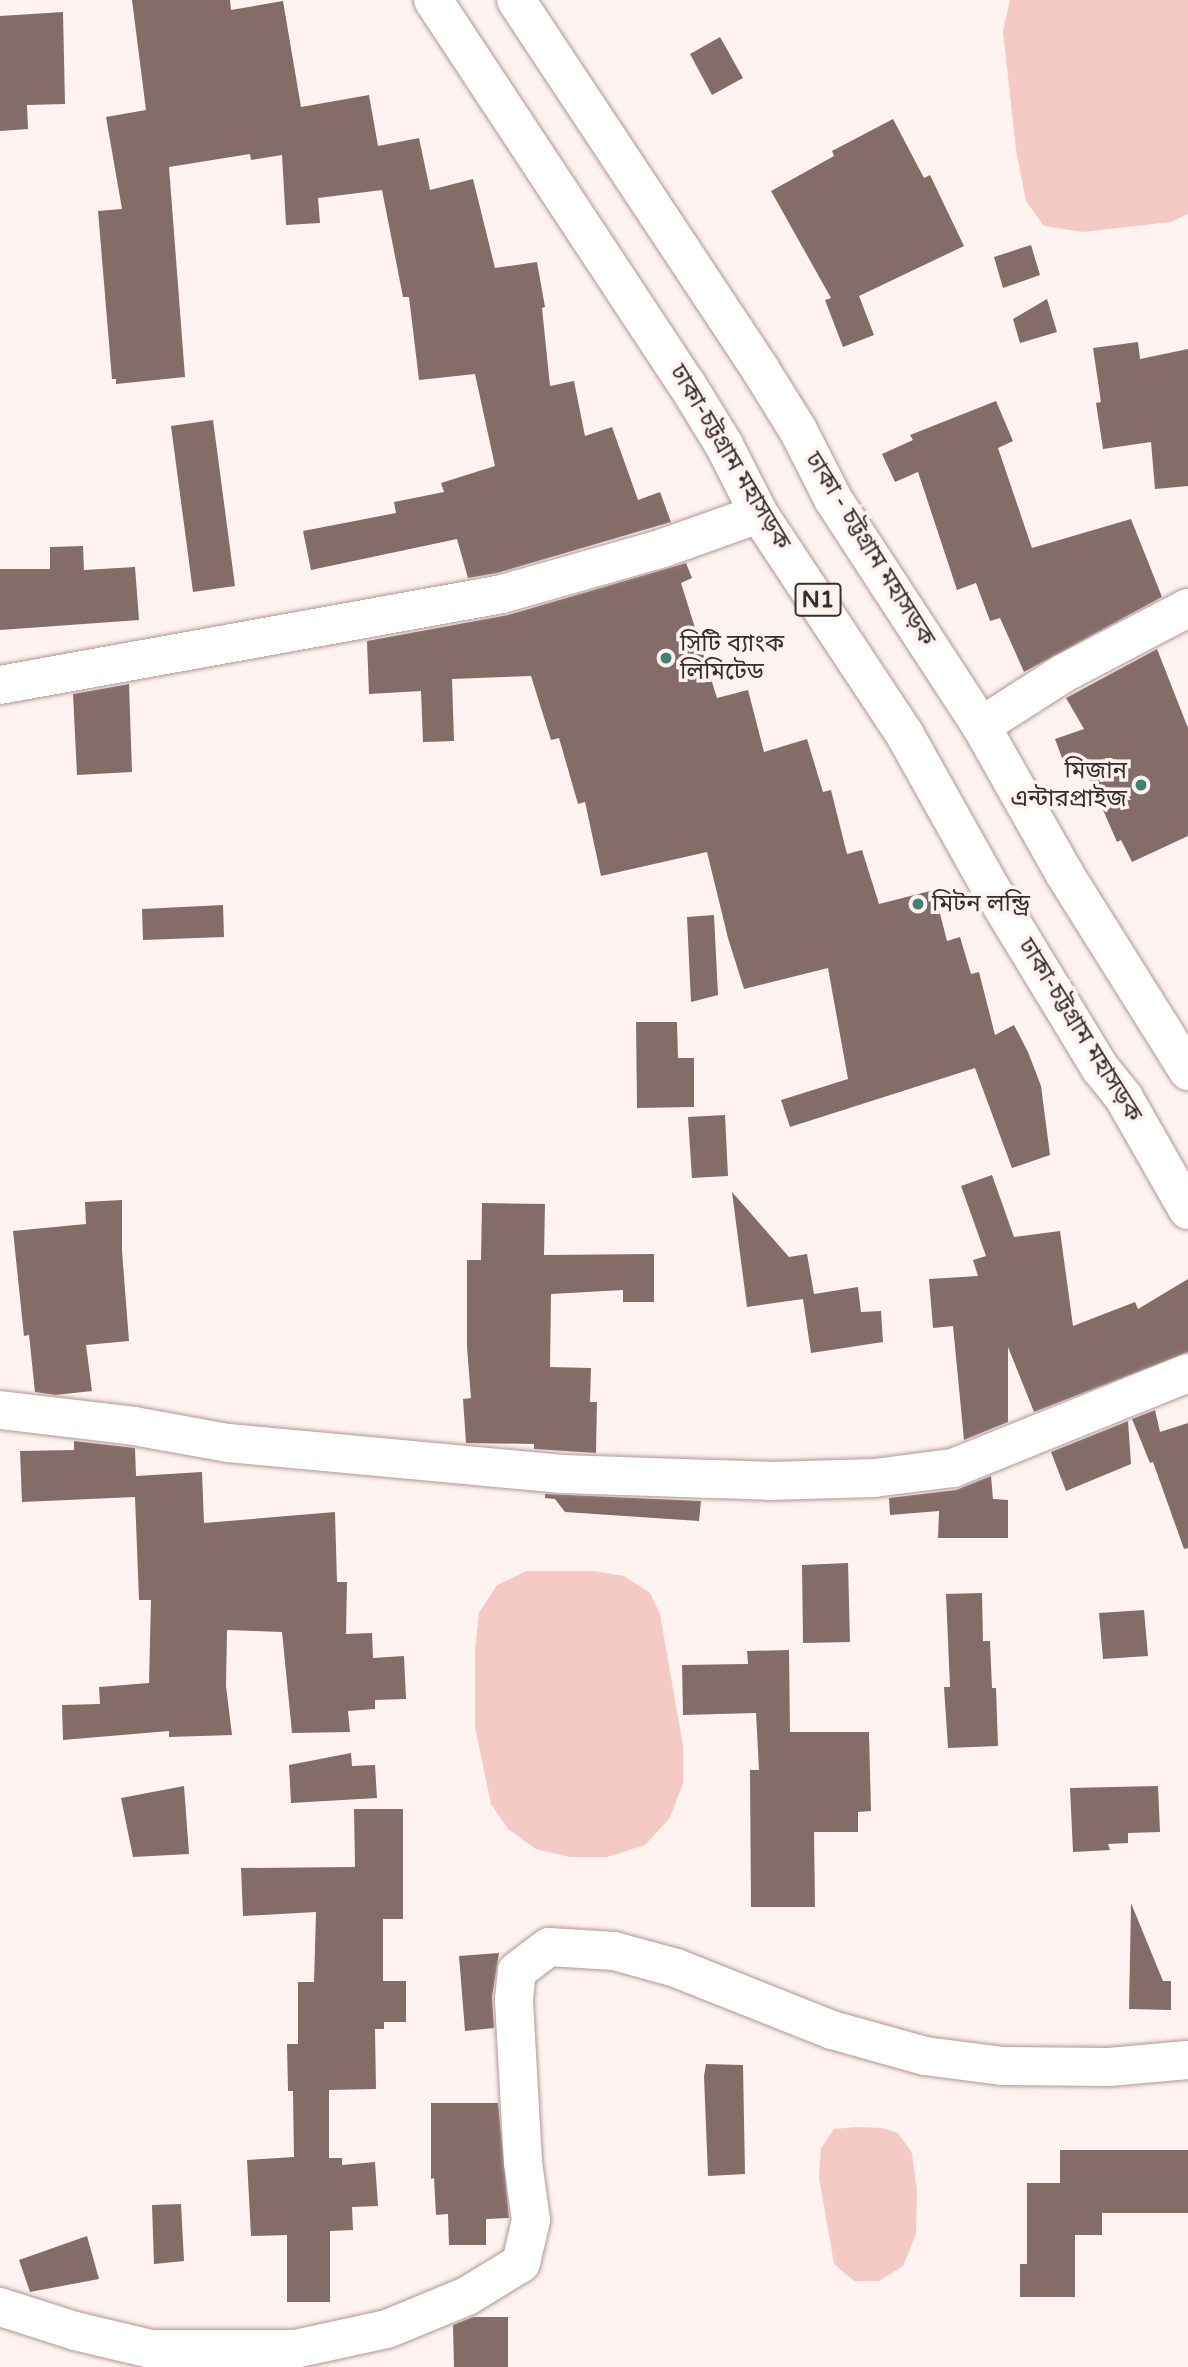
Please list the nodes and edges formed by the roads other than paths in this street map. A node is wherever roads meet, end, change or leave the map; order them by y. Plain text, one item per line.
1 (433, 0) edge
2 (516, 0) edge
3 (759, 514) junction
4 (1188, 608) edge
5 (0, 685) edge
6 (981, 726) junction
7 (1187, 1066) edge
8 (1188, 1210) edge
9 (1188, 1373) edge
10 (0, 1410) edge
11 (1188, 2060) edge
12 (0, 2307) edge

1 - 3 main road, ঢাকা-চট্টগ্রাম মহাসড়ক / N1
2 - 6 main road, ঢাকা - চট্টগ্রাম মহাসড়ক
3 - 5 main road
3 - 8 main road, ঢাকা-চট্টগ্রাম মহাসড়ক / N1
4 - 6 main road
6 - 7 main road, ঢাকা - চট্টগ্রাম মহাসড়ক
9 - 10 main road
11 - 12 main road

